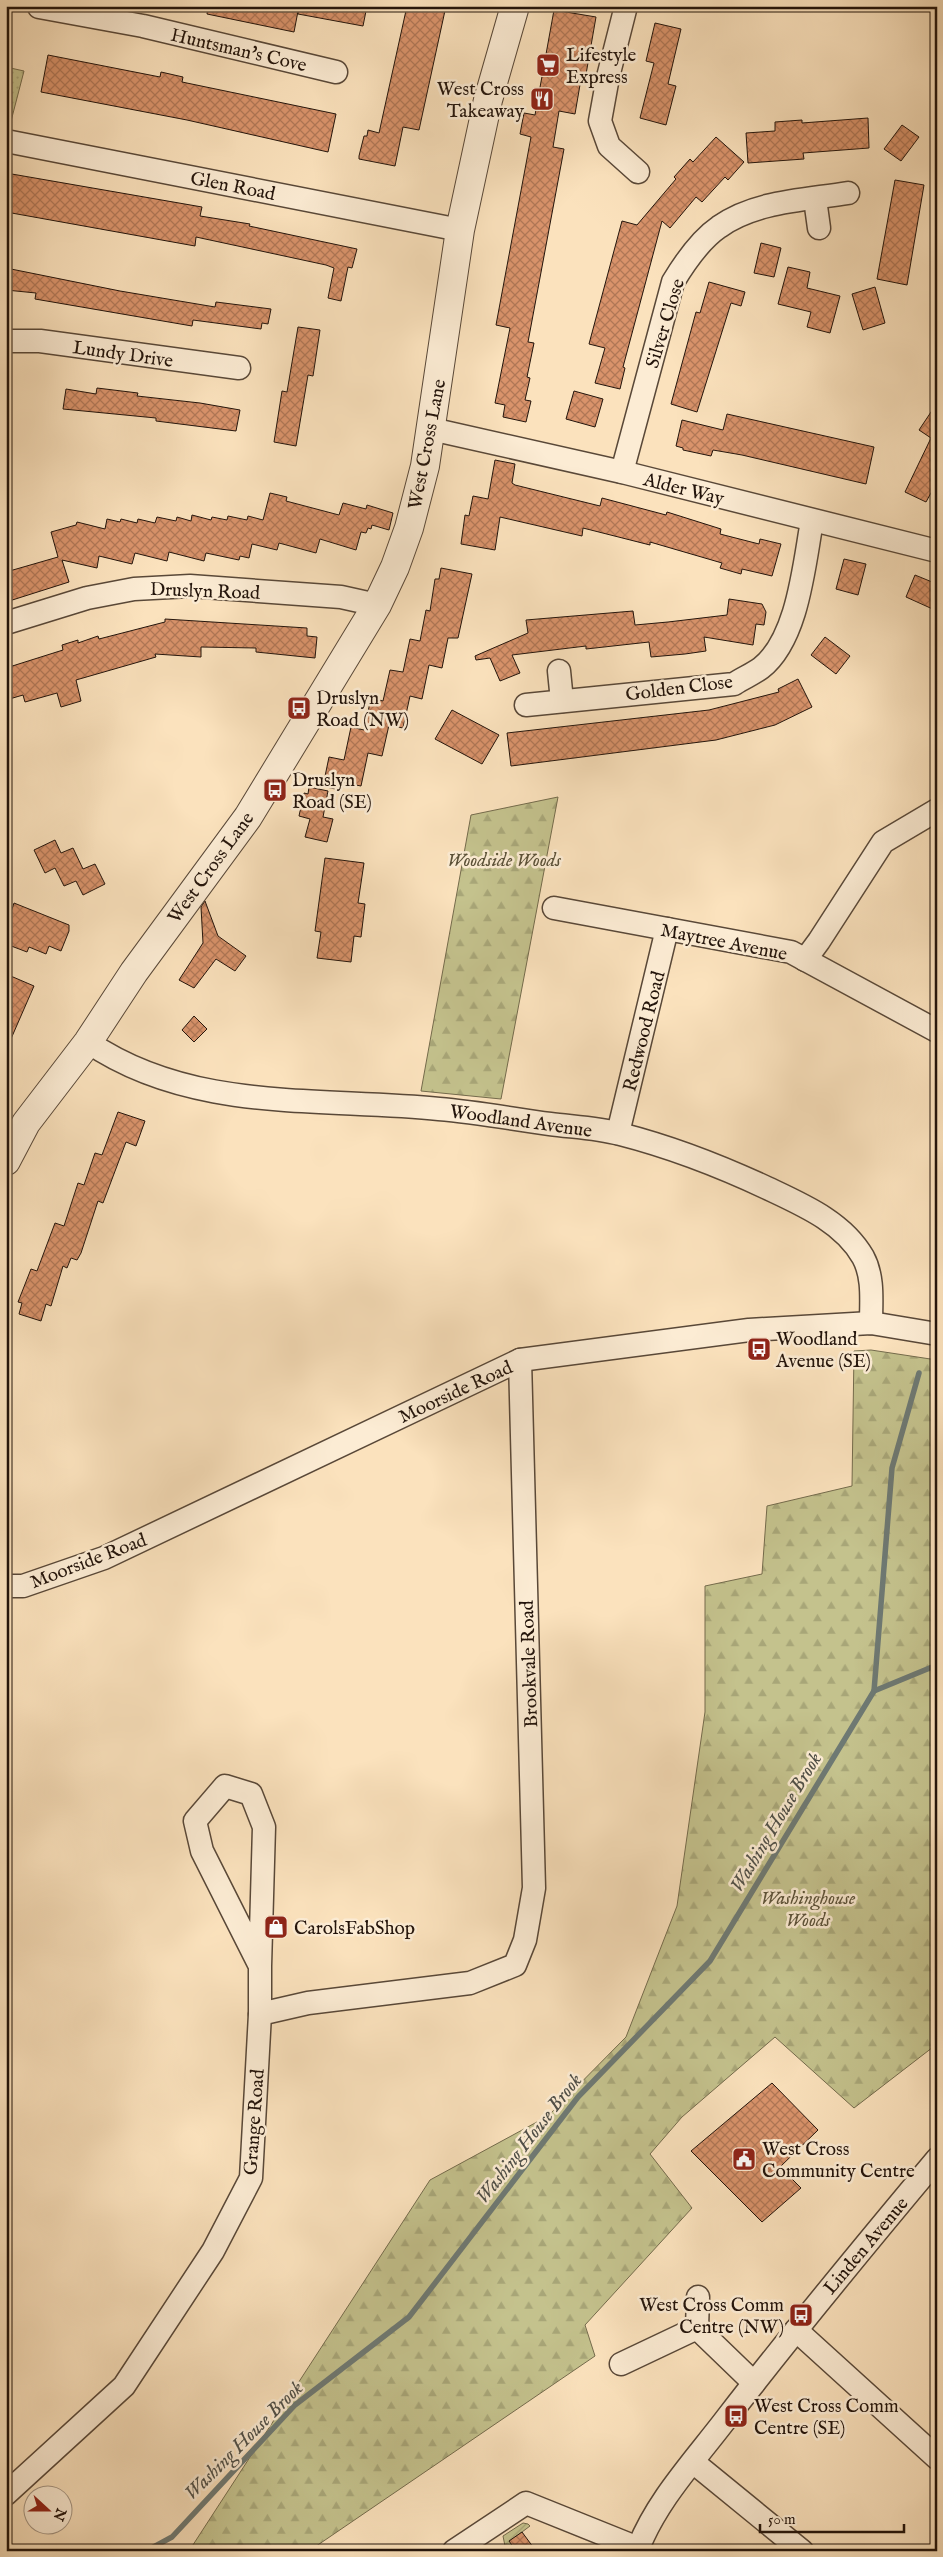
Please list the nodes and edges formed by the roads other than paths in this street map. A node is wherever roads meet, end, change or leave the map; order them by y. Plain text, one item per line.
1 (516, 6) edge
2 (626, 6) edge
3 (38, 7) edge
4 (145, 16) edge
5 (336, 72) dead end
6 (6, 140) edge
7 (638, 172) dead end
8 (848, 193) dead end
9 (815, 199) junction
10 (819, 228) dead end
11 (460, 230) junction
12 (6, 341) edge
13 (239, 368) dead end
14 (431, 429) junction
15 (622, 472) junction
16 (812, 521) junction
17 (937, 551) edge
18 (377, 605) junction
19 (6, 623) edge
20 (559, 671) dead end
21 (562, 701) junction
22 (526, 705) dead end
23 (937, 810) edge
24 (554, 908) dead end
25 (667, 929) junction
26 (805, 960) junction
27 (937, 1031) edge
28 (88, 1042) junction
29 (618, 1133) junction
30 (6, 1161) edge
31 (871, 1323) junction
32 (937, 1334) edge
33 (520, 1360) junction
34 (6, 1586) edge
35 (260, 1966) junction
36 (260, 2014) junction
37 (937, 2159) edge
38 (698, 2297) dead end
39 (697, 2328) junction
40 (796, 2330) junction
41 (621, 2364) dead end
42 (754, 2383) junction
43 (937, 2458) edge
44 (694, 2462) junction
45 (6, 2494) edge
46 (638, 2549) edge
47 (454, 2551) edge
48 (802, 2551) edge

1 - 11 street, West Cross Lane
2 - 7 street
3 - 4 street, Huntsman's Cove
4 - 5 street, Huntsman's Cove
6 - 11 street, Glen Road
8 - 9 street, Silver Close
9 - 10 street
9 - 15 street, Silver Close
11 - 14 street, West Cross Lane
12 - 13 street, Lundy Drive
14 - 15 street, Alder Way
14 - 18 street, West Cross Lane
15 - 16 street, Alder Way
16 - 17 street, Alder Way
16 - 21 street, Golden Close
18 - 19 street, Druslyn Road
18 - 28 street, West Cross Lane
20 - 21 street
21 - 22 street, Golden Close
23 - 26 street
24 - 25 street, Maytree Avenue
25 - 26 street, Maytree Avenue
25 - 29 street, Redwood Road
26 - 27 street, Maytree Avenue
28 - 29 street, Woodland Avenue
28 - 30 street, West Cross Lane
29 - 31 street, Woodland Avenue
31 - 32 street, Moorside Road
31 - 33 street, Moorside Road
33 - 34 street, Moorside Road
33 - 36 street, Brookvale Road
35 - 35 street, Grange Road
35 - 36 street, Grange Road
36 - 45 street, Grange Road
37 - 40 street, Linden Avenue
38 - 39 street
39 - 41 street
39 - 42 street
40 - 42 street, Linden Avenue
40 - 43 street
42 - 44 street, Linden Avenue
44 - 46 street, Linden Avenue
44 - 48 street
46 - 47 street

